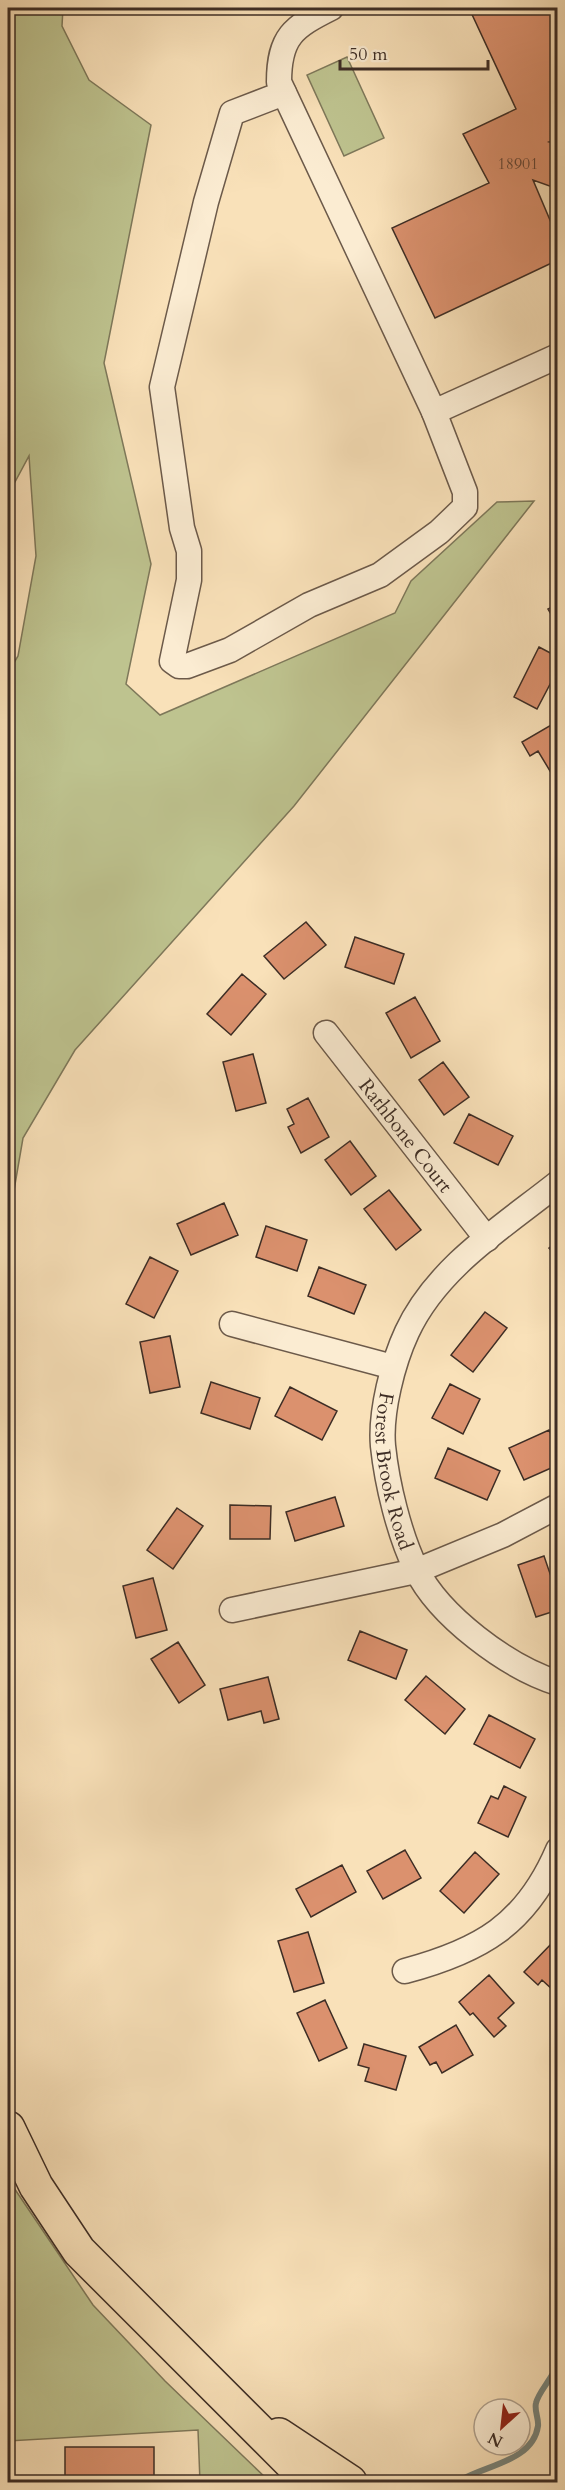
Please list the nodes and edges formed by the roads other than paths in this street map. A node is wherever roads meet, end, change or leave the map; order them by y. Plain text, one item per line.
1 (331, 8) edge
2 (284, 93) junction
3 (558, 356) edge
4 (434, 412) junction
5 (326, 1033) dead end
6 (558, 1183) edge
7 (487, 1239) junction
8 (232, 1324) dead end
9 (393, 1367) junction
10 (558, 1506) edge
11 (417, 1570) junction
12 (232, 1610) dead end
13 (558, 1683) edge
14 (558, 1850) edge
15 (405, 1971) dead end
16 (8, 2128) edge
17 (189, 2363) junction
18 (302, 2482) edge
19 (350, 2482) edge

1 - 2 street
2 - 4 street
2 - 4 street
3 - 4 street
5 - 7 street, Rathbone Court
6 - 7 street, Forest Brook Road
7 - 9 street, Forest Brook Road
8 - 9 street
9 - 11 street, Forest Brook Road
10 - 11 street
11 - 12 street
11 - 13 street, Forest Brook Road
14 - 15 street
16 - 17 highway
17 - 18 highway
17 - 19 highway

